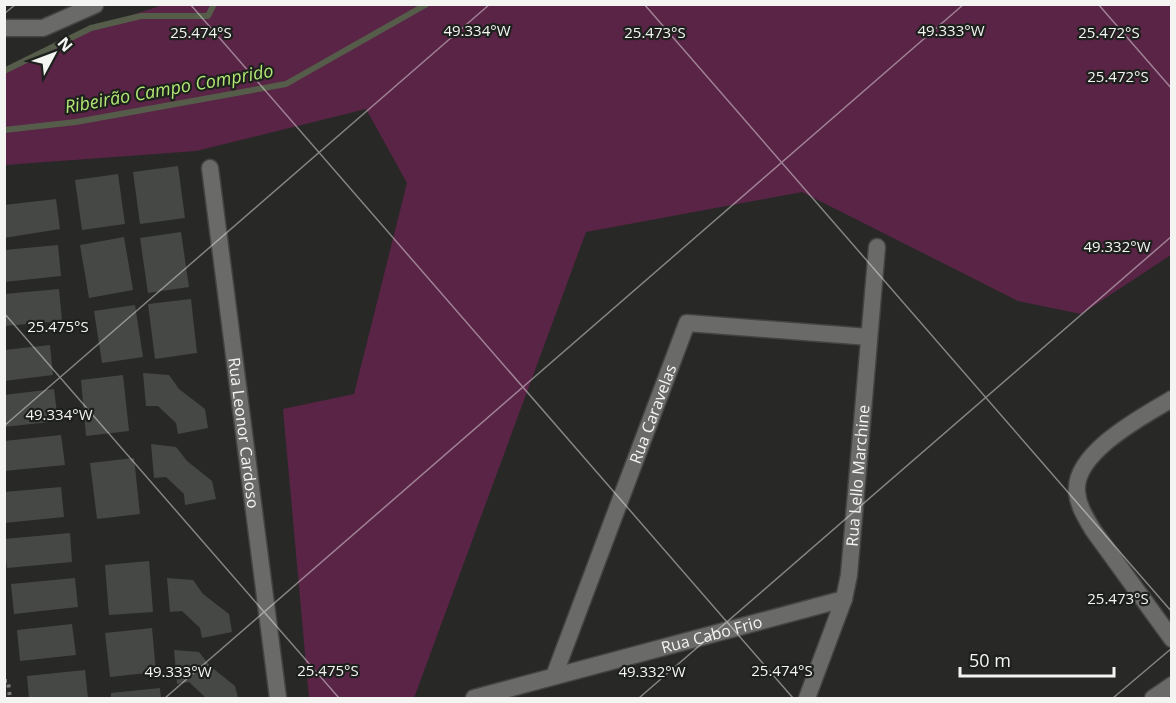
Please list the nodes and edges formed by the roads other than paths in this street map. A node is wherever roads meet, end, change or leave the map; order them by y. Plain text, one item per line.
1 (95, 5) edge
2 (4, 28) edge
3 (210, 168) dead end
4 (877, 247) dead end
5 (869, 337) junction
6 (1172, 399) edge
7 (843, 599) junction
8 (1172, 639) edge
9 (554, 676) junction
10 (1172, 685) edge
11 (474, 698) edge
12 (278, 699) edge
13 (807, 699) edge
14 (1153, 699) edge

1 - 2 street
3 - 12 street, Rua Leonor Cardoso
4 - 5 street, Rua Lello Marchine
5 - 7 street, Rua Lello Marchine
5 - 9 street, Rua Caravelas
6 - 8 street
7 - 9 street, Rua Cabo Frio
7 - 13 street, Rua Lello Marchine
9 - 11 street, Rua Cabo Frio
10 - 14 street

